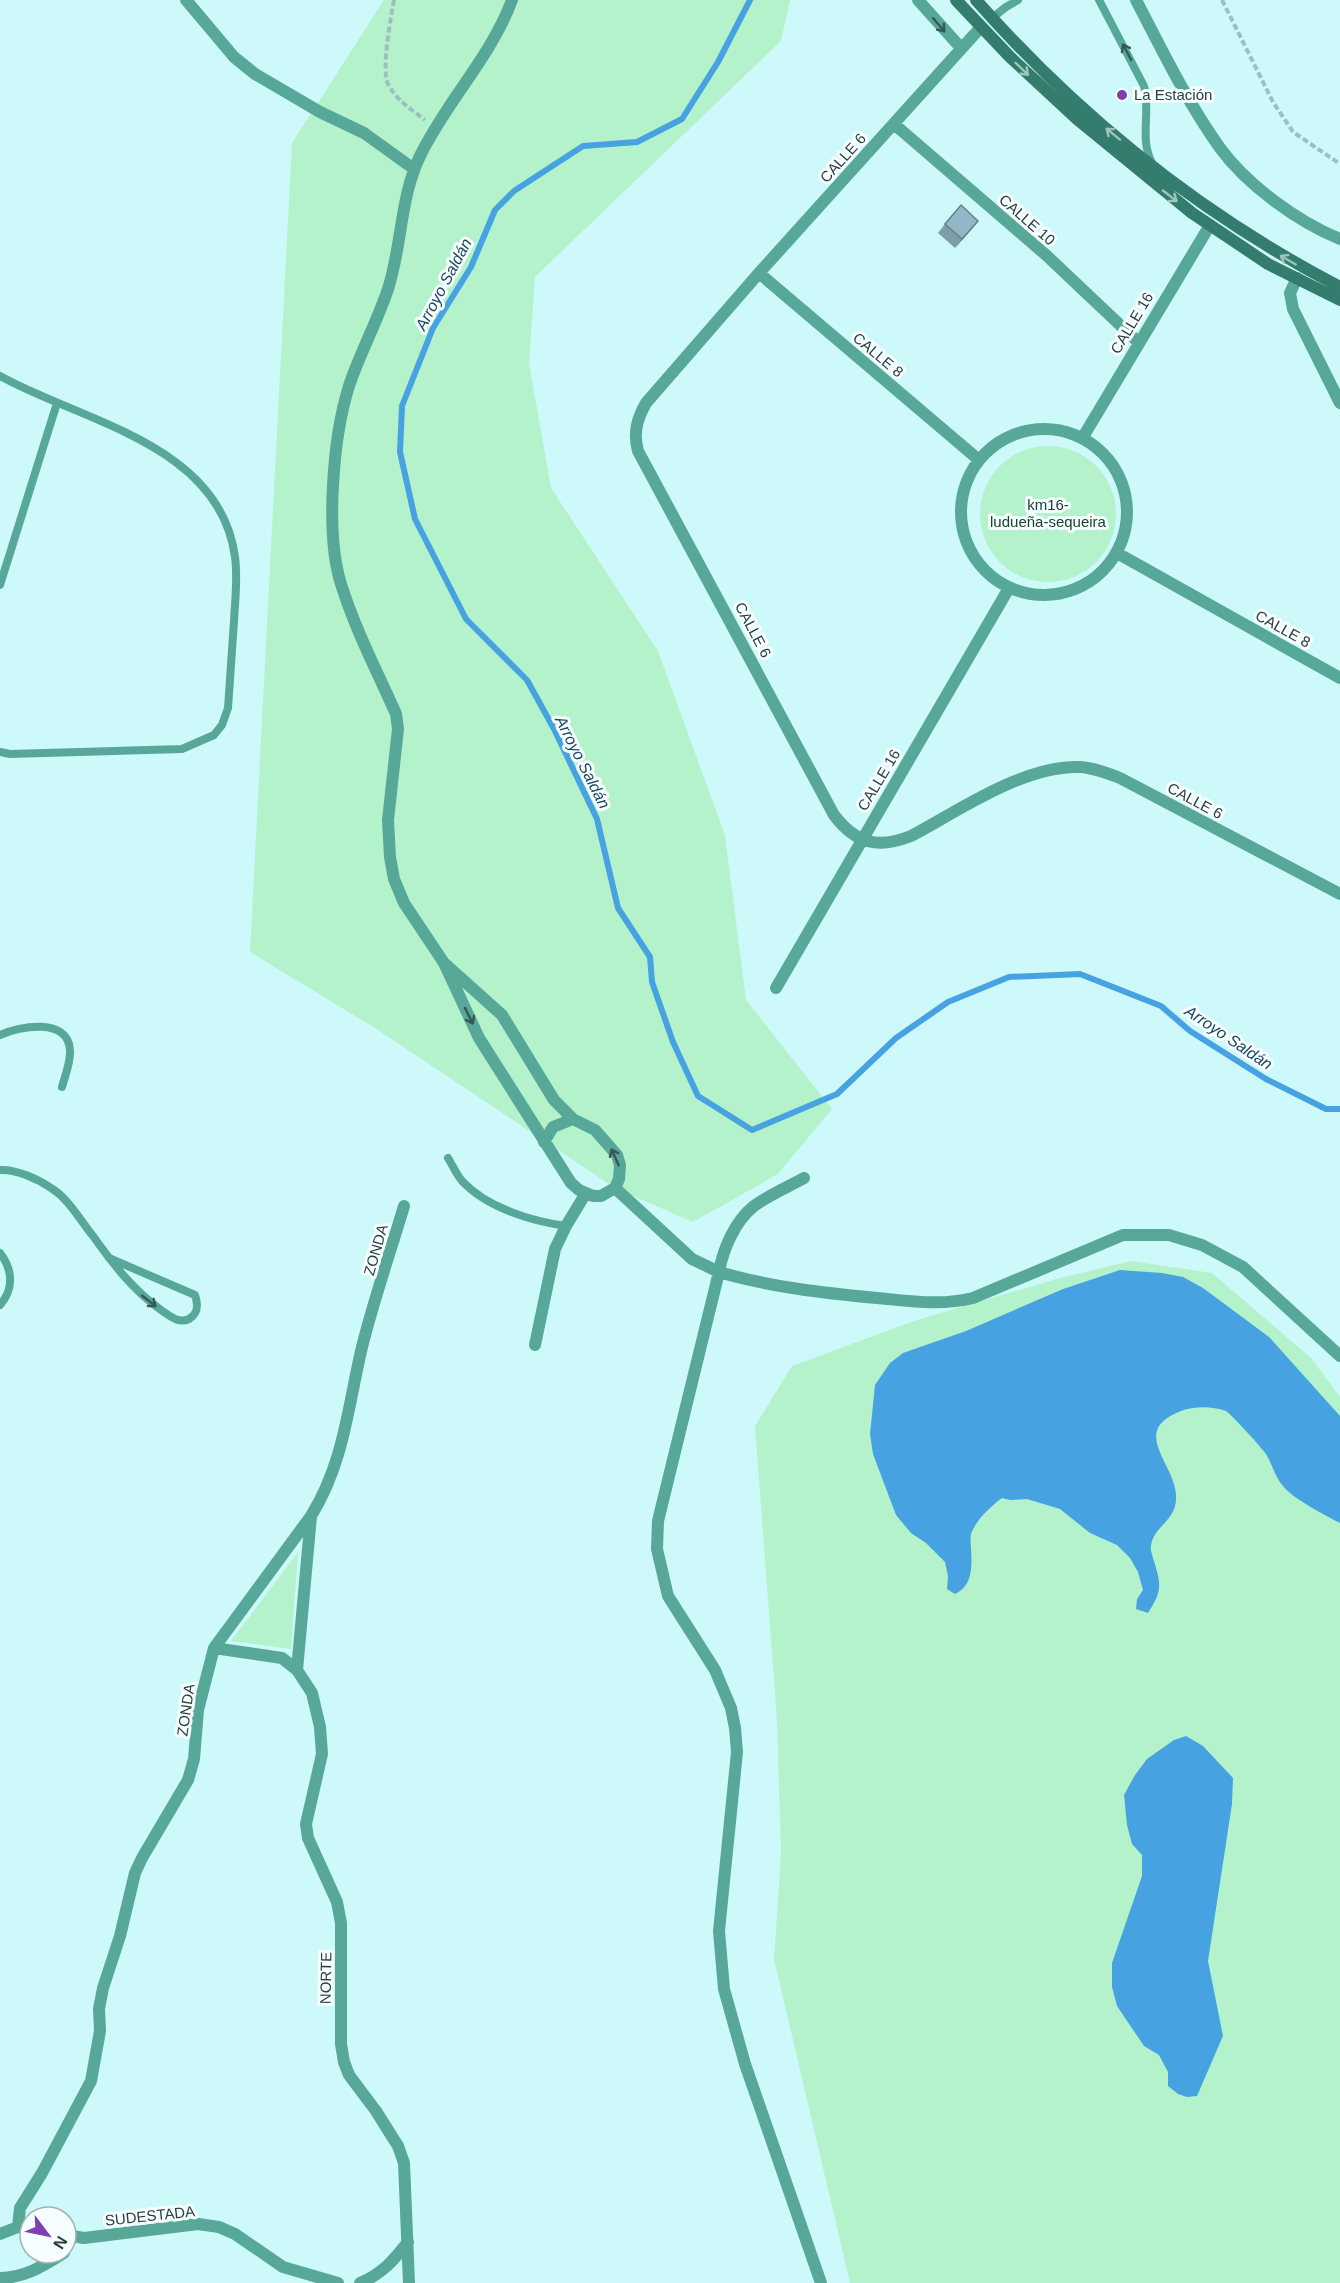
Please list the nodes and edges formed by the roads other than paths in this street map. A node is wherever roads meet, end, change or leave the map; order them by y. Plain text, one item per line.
1 (186, 0) edge
2 (512, 0) edge
3 (918, 0) edge
4 (956, 0) edge
5 (976, 0) edge
6 (1018, 0) edge
7 (1099, 0) edge
8 (1136, 0) edge
9 (992, 18) junction
10 (981, 27) junction
11 (962, 48) junction
12 (894, 124) junction
13 (1154, 167) junction
14 (414, 169) junction
15 (1209, 225) junction
16 (1340, 239) edge
17 (759, 273) junction
18 (1297, 278) junction
19 (1340, 287) edge
20 (1340, 300) edge
21 (1138, 342) junction
22 (0, 376) edge
23 (57, 403) junction
24 (1340, 403) edge
25 (1083, 437) junction
26 (979, 460) junction
27 (1117, 553) junction
28 (0, 585) edge
29 (1010, 588) junction
30 (1340, 678) edge
31 (0, 752) edge
32 (861, 840) junction
33 (1340, 894) edge
34 (444, 963) junction
35 (776, 988) dead end
36 (0, 1035) edge
37 (62, 1087) dead end
38 (573, 1119) junction
39 (544, 1142) junction
40 (448, 1158) dead end
41 (0, 1170) edge
42 (804, 1178) dead end
43 (615, 1188) junction
44 (586, 1193) junction
45 (404, 1206) dead end
46 (566, 1226) junction
47 (0, 1253) edge
48 (109, 1258) junction
49 (719, 1272) junction
50 (0, 1305) edge
51 (535, 1345) dead end
52 (1340, 1356) edge
53 (311, 1516) junction
54 (214, 1648) junction
55 (297, 1670) junction
56 (22, 2205) edge
57 (18, 2228) edge
58 (0, 2234) edge
59 (78, 2237) edge
60 (95, 2237) junction
61 (408, 2242) junction
62 (78, 2246) edge
63 (43, 2265) edge
64 (0, 2277) edge
65 (338, 2283) edge
66 (360, 2283) edge
67 (409, 2283) edge
68 (821, 2283) edge

1 - 14 street
2 - 14 street
3 -> 11 street
4 - 10 main road
5 - 9 main road
6 - 9 lane
13 -> 7 lane
8 - 16 street
13 -> 9 main road
10 - 11 street, CALLE 6
10 -> 15 main road
11 - 12 street, CALLE 6
12 - 17 street, CALLE 6
12 - 21 street, CALLE 10
19 -> 13 main road
14 - 34 street
15 - 18 main road
15 - 21 street, CALLE 16
17 - 26 street, CALLE 8
17 - 32 street, CALLE 6
18 - 20 main road
18 - 24 street
21 - 25 street, CALLE 16
22 - 23 lane
23 - 28 lane
23 - 31 lane
25 - 26 street
25 - 27 street
26 - 29 street
27 - 29 street
27 - 30 street, CALLE 8
29 - 32 street, CALLE 16
32 - 33 street, CALLE 6
32 - 35 street, CALLE 16
34 - 38 street
34 -> 39 street
36 - 37 lane
38 - 39 street
43 -> 38 street
39 - 44 street
40 - 46 lane
41 - 48 lane
42 - 49 street
43 - 44 street
43 - 49 street
44 - 46 street
45 - 53 street, ZONDA
46 - 51 street
47 - 50 lane
48 -> 48 lane
49 - 52 street
49 - 68 street
53 - 54 street, ZONDA
53 - 55 street
54 - 55 street
54 - 56 street, ZONDA
55 - 61 street, NORTE
57 - 58 street
59 - 60 street, SUDESTADA
60 - 62 street, SUDESTADA
60 - 65 street, SUDESTADA
61 - 66 street
61 - 67 street, NORTE
63 - 64 street, SUDESTADA

